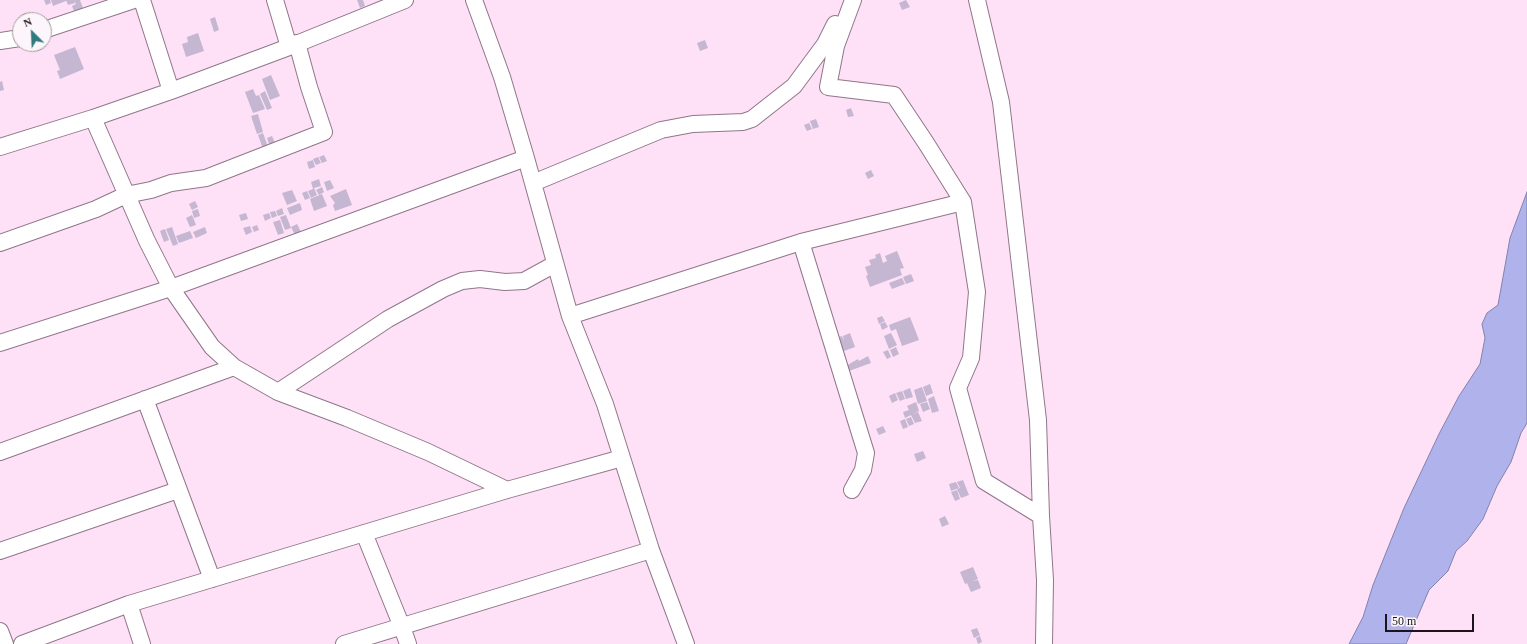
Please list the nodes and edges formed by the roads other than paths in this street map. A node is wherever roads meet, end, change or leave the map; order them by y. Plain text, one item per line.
1 (134, 0) edge
2 (142, 0) edge
3 (275, 0) edge
4 (405, 0) edge
5 (474, 0) edge
6 (847, 0) edge
7 (852, 0) edge
8 (977, 0) edge
9 (52, 27) edge
10 (12, 39) edge
11 (0, 41) edge
12 (293, 45) junction
13 (171, 91) junction
14 (93, 118) junction
15 (0, 147) edge
16 (526, 158) junction
17 (533, 183) junction
18 (126, 195) junction
19 (962, 202) junction
20 (0, 242) edge
21 (802, 242) junction
22 (554, 264) junction
23 (171, 288) junction
24 (570, 316) junction
25 (0, 343) edge
26 (234, 367) junction
27 (278, 392) junction
28 (145, 400) junction
29 (0, 452) edge
30 (622, 458) junction
31 (178, 490) junction
32 (507, 490) junction
33 (852, 490) dead end
34 (1041, 516) junction
35 (364, 533) junction
36 (651, 550) junction
37 (0, 551) edge
38 (212, 579) junction
39 (129, 604) junction
40 (402, 627) junction
41 (0, 631) edge
42 (5, 644) edge
43 (22, 644) edge
44 (142, 644) edge
45 (344, 644) edge
46 (408, 644) edge
47 (686, 644) edge
48 (1044, 644) edge

1 - 9 street
2 - 13 street
3 - 12 street
4 - 12 street
5 - 16 street
6 - 17 street
7 - 19 street
8 - 34 street
10 - 11 street
12 - 13 street
12 - 18 street
13 - 14 street
14 - 15 street
14 - 18 street
16 - 17 street
16 - 23 street
17 - 22 street
18 - 20 street
18 - 23 street
19 - 21 street
19 - 34 street
21 - 24 street
21 - 33 street
22 - 24 street
22 - 27 street
23 - 25 street
23 - 26 street
24 - 30 street
26 - 27 street
26 - 28 street
27 - 32 street
28 - 29 street
28 - 31 street
30 - 32 street
30 - 36 street
31 - 37 street
31 - 38 street
32 - 35 street
34 - 48 street
35 - 38 street
35 - 40 street
36 - 40 street
36 - 47 street
38 - 39 street
39 - 43 street
39 - 44 street
40 - 45 street
40 - 46 street
41 - 42 street

